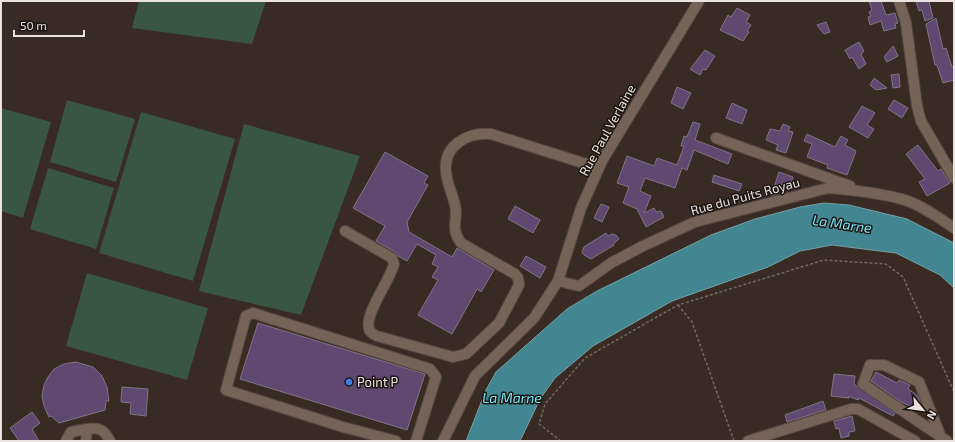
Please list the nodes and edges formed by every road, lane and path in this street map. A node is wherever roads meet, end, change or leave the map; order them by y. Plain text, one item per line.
1 (699, 1) edge
2 (899, 1) edge
3 (716, 138) dead end
4 (599, 168) junction
5 (954, 178) edge
6 (867, 192) junction
7 (954, 228) edge
8 (345, 230) dead end
9 (558, 281) junction
10 (678, 305) junction
11 (954, 392) edge
12 (87, 429) junction
13 (944, 439) edge
14 (66, 441) edge
15 (86, 441) edge
16 (110, 441) edge
17 (396, 441) edge
18 (416, 441) edge
19 (443, 441) edge
20 (561, 441) edge
21 (734, 441) edge
22 (748, 441) edge
23 (915, 441) edge

1 - 4 street, Rue Paul Verlaine
2 - 5 street
3 - 6 street
4 - 8 street
4 - 9 street, Rue Paul Verlaine
6 - 7 street, Rue du Puits Royau
6 - 9 street, Rue du Puits Royau
9 - 19 street
10 - 11 path
10 - 20 path
10 - 21 path
12 - 14 street
12 - 15 street
12 - 16 street
13 - 13 street
17 - 18 street
22 - 23 street

